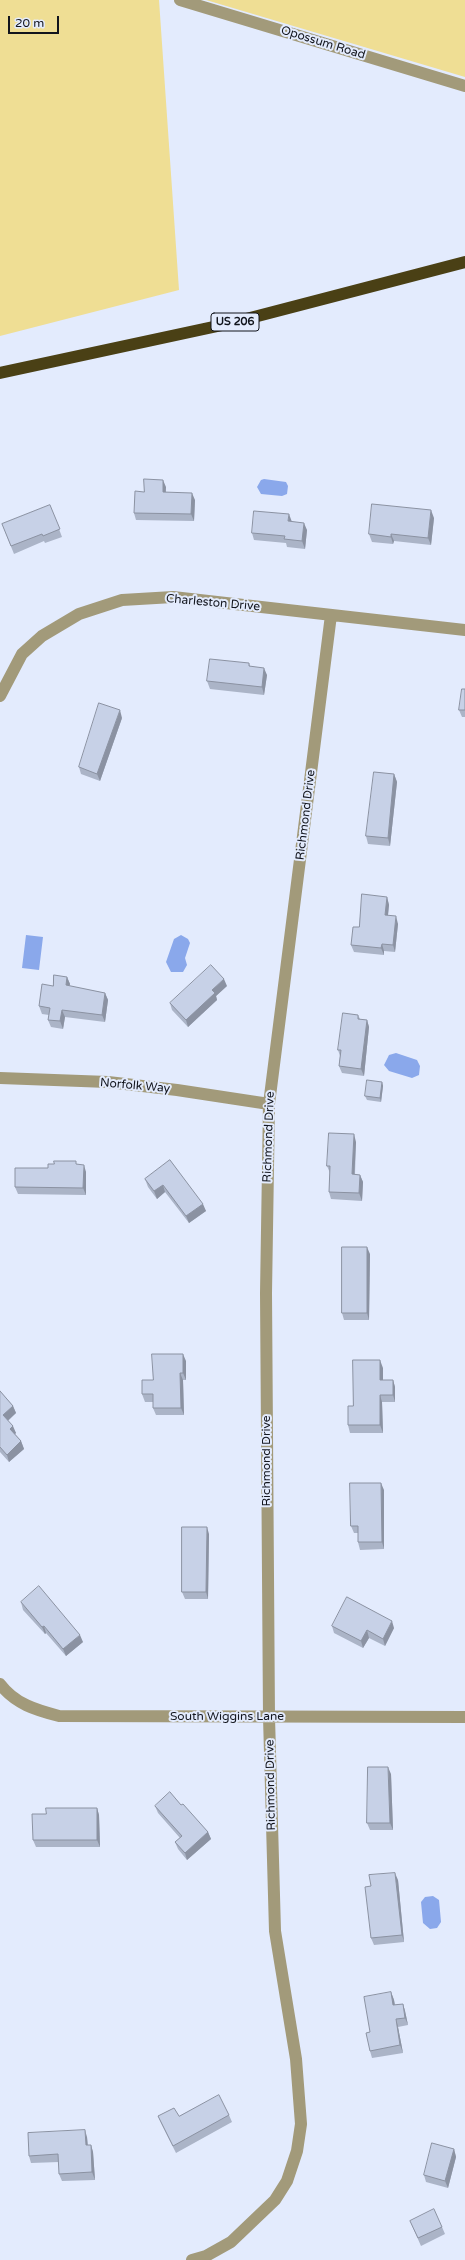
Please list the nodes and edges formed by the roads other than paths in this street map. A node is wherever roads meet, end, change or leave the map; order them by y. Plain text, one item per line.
1 (180, 0) edge
2 (465, 86) edge
3 (465, 262) edge
4 (0, 372) edge
5 (331, 615) junction
6 (465, 630) edge
7 (0, 696) edge
8 (0, 1078) edge
9 (269, 1104) junction
10 (0, 1684) edge
11 (269, 1717) junction
12 (465, 1718) edge
13 (192, 2260) edge

1 - 2 street, Opossum Road
3 - 4 highway, US 206
5 - 6 street, Charleston Drive
5 - 7 street, Charleston Drive
5 - 9 street, Richmond Drive
8 - 9 street, Norfolk Way
9 - 11 street, Richmond Drive
10 - 11 street, South Wiggins Lane
11 - 12 street, South Wiggins Lane
11 - 13 street, Richmond Drive

